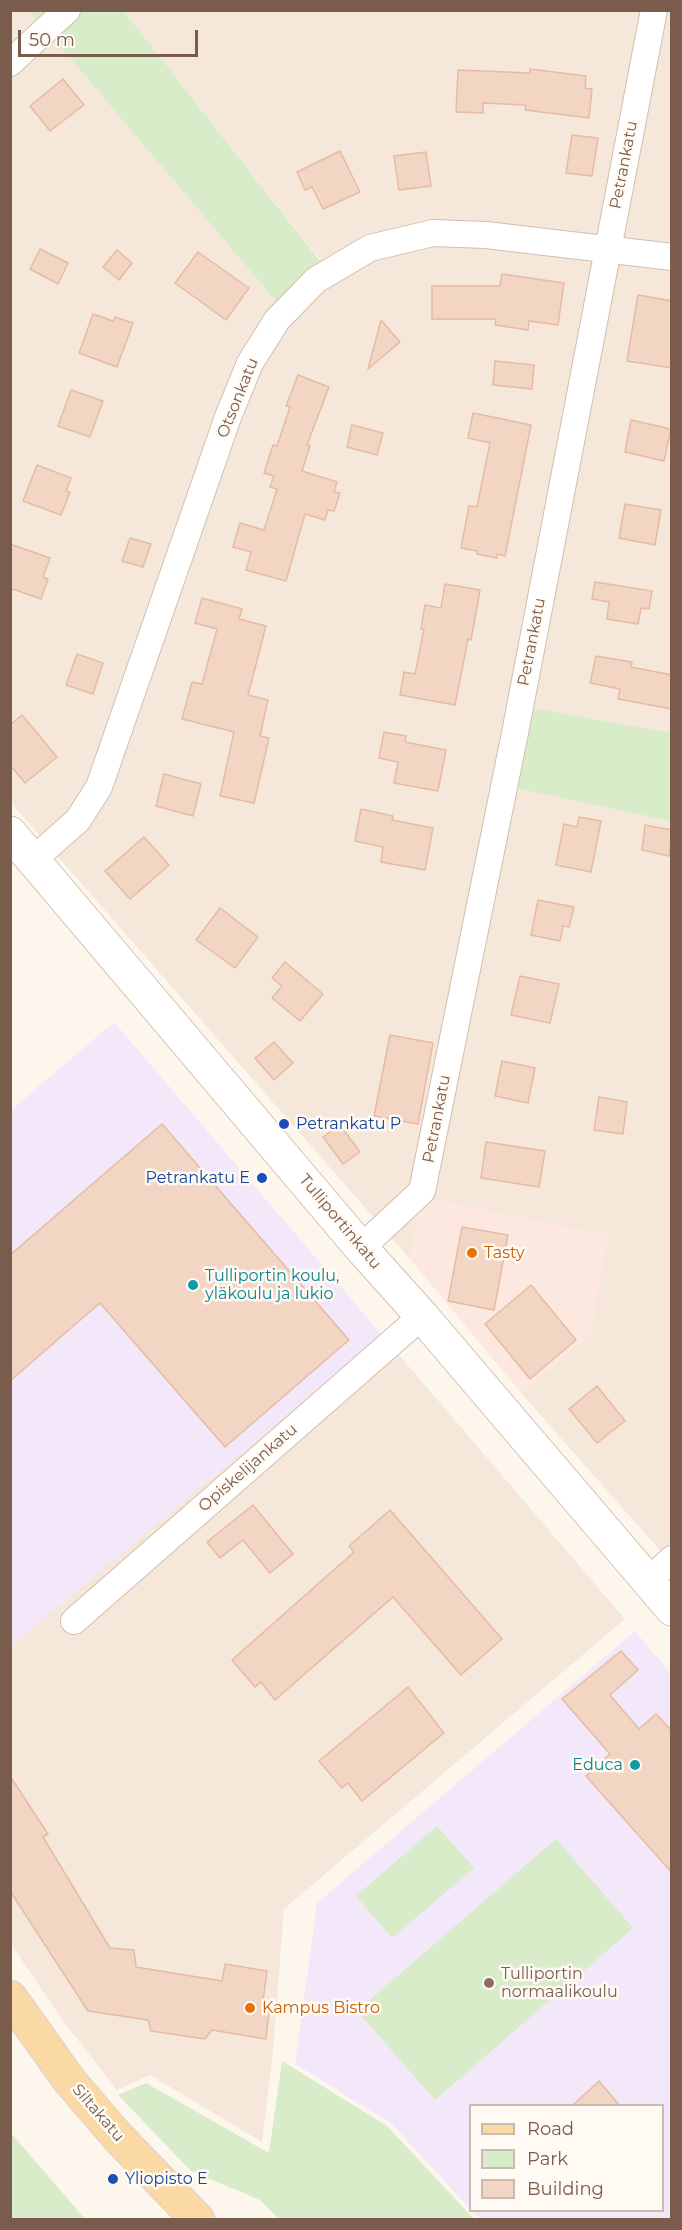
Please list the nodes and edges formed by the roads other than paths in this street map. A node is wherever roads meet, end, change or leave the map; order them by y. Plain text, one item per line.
1 (67, 10) edge
2 (654, 10) edge
3 (10, 63) edge
4 (608, 250) junction
5 (672, 257) edge
6 (10, 833) edge
7 (34, 859) junction
8 (361, 1248) junction
9 (422, 1316) junction
10 (660, 1570) edge
11 (672, 1609) edge
12 (74, 1621) dead end
13 (10, 1997) edge
14 (198, 2220) edge

1 - 3 street
2 - 4 street, Petrankatu
4 - 5 street, Otsonkatu
4 - 7 street, Otsonkatu
4 - 8 street, Petrankatu
6 - 7 street, Tulliportinkatu
7 - 8 street, Tulliportinkatu
8 - 9 street, Tulliportinkatu
9 - 10 street, Tulliportinkatu
9 - 12 street, Opiskelijankatu
10 - 11 street, Tulliportinkatu
13 - 14 main road, Siltakatu

